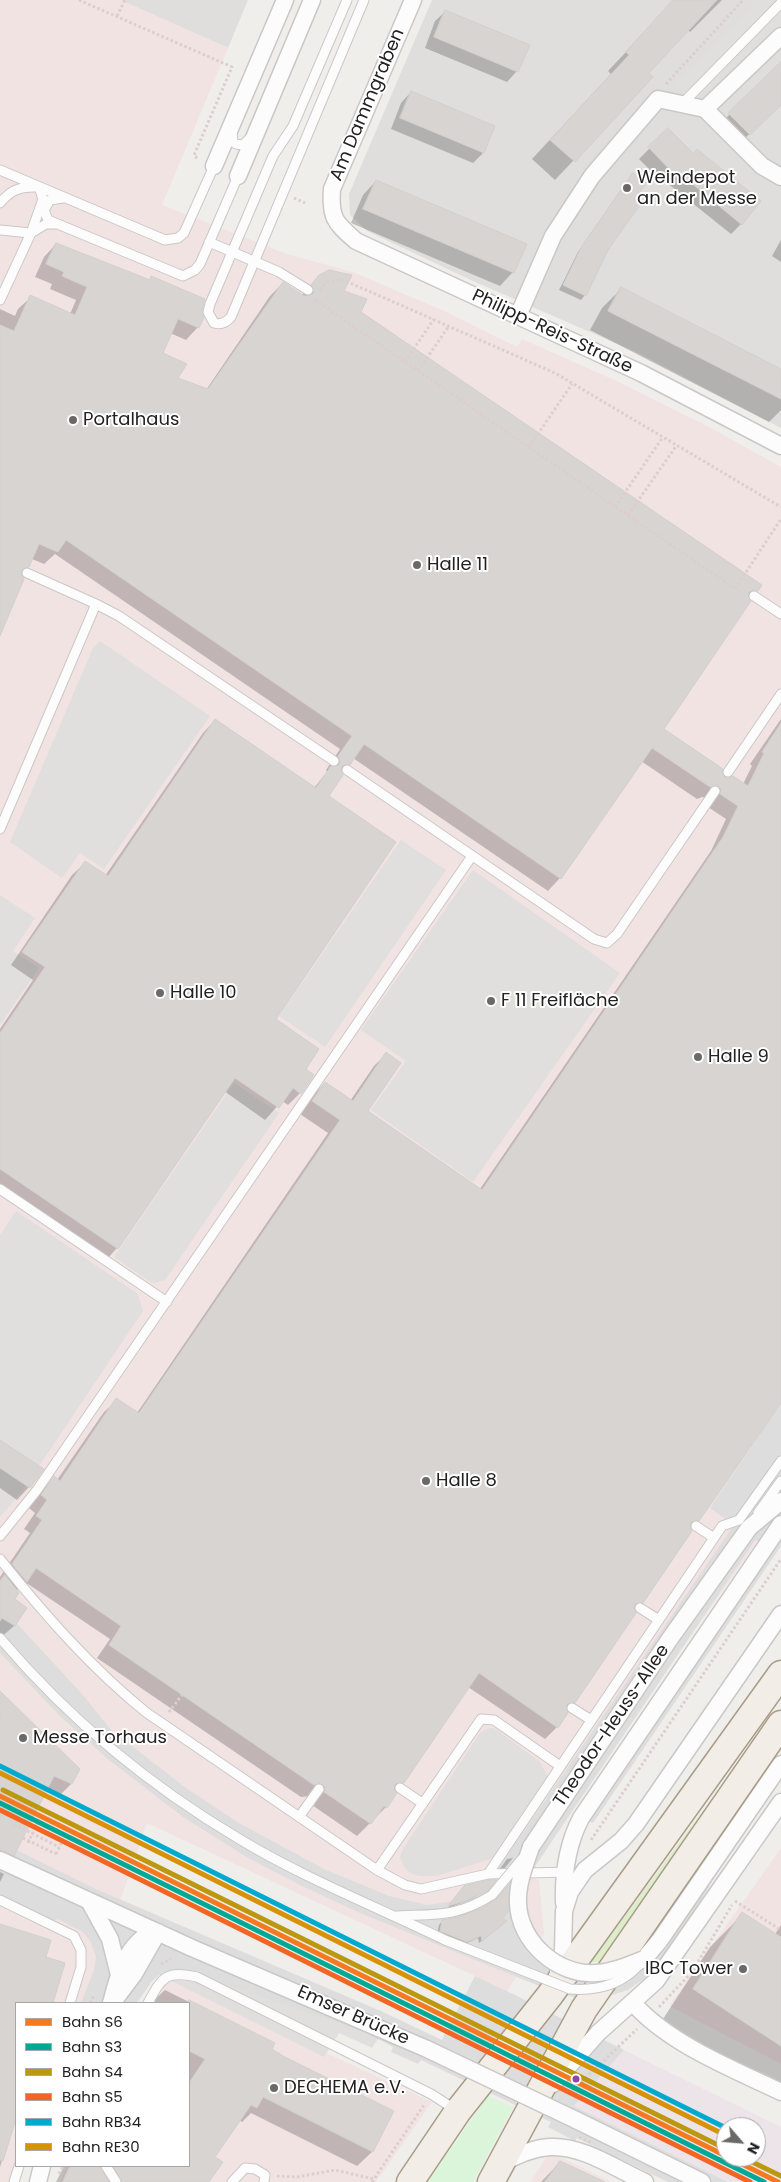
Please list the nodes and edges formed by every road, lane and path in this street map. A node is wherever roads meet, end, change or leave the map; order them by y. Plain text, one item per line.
1 (79, 0) edge
2 (125, 0) edge
3 (285, 0) edge
4 (312, 0) edge
5 (346, 0) edge
6 (364, 0) edge
7 (413, 0) edge
8 (743, 0) edge
9 (781, 3) edge
10 (117, 16) junction
11 (781, 36) edge
12 (658, 98) junction
13 (682, 104) junction
14 (706, 109) junction
15 (233, 122) junction
16 (256, 132) junction
17 (197, 148) dead end
18 (214, 166) joint
19 (0, 170) edge
20 (238, 176) joint
21 (781, 177) edge
22 (39, 187) junction
23 (63, 198) junction
24 (0, 203) edge
25 (330, 211) joint
26 (55, 224) junction
27 (0, 230) edge
28 (31, 233) junction
29 (210, 242) junction
30 (232, 252) junction
31 (254, 261) junction
32 (308, 290) dead end
33 (0, 300) edge
34 (518, 316) junction
35 (434, 319) junction
36 (449, 326) junction
37 (405, 362) junction
38 (418, 371) junction
39 (572, 384) junction
40 (663, 437) junction
41 (677, 445) junction
42 (781, 446) edge
43 (529, 447) junction
44 (615, 506) junction
45 (781, 507) edge
46 (628, 515) junction
47 (781, 519) edge
48 (27, 573) dead end
49 (754, 596) dead end
50 (96, 604) junction
51 (781, 614) edge
52 (781, 694) edge
53 (334, 761) dead end
54 (347, 770) dead end
55 (728, 772) dead end
56 (715, 791) dead end
57 (0, 829) edge
58 (472, 856) junction
59 (0, 1189) edge
60 (166, 1302) junction
61 (781, 1461) edge
62 (781, 1481) edge
63 (781, 1501) edge
64 (781, 1508) edge
65 (781, 1524) edge
66 (696, 1526) dead end
67 (749, 1528) junction
68 (0, 1536) edge
69 (714, 1538) junction
70 (771, 1538) junction
71 (781, 1559) edge
72 (0, 1560) edge
73 (640, 1608) dead end
74 (781, 1614) edge
75 (659, 1620) junction
76 (0, 1638) edge
77 (781, 1674) edge
78 (182, 1695) dead end
79 (572, 1708) dead end
80 (591, 1720) junction
81 (162, 1723) junction
82 (781, 1724) edge
83 (781, 1764) edge
84 (560, 1766) junction
85 (400, 1788) dead end
86 (319, 1789) dead end
87 (781, 1802) edge
88 (422, 1803) junction
89 (299, 1817) junction
90 (39, 1819) dead end
91 (14, 1824) dead end
92 (30, 1824) dead end
93 (32, 1834) junction
94 (23, 1838) dead end
95 (28, 1843) dead end
96 (584, 1844) dead end
97 (59, 1847) junction
98 (532, 1847) junction
99 (0, 1860) edge
100 (378, 1870) junction
101 (585, 1870) junction
102 (565, 1872) junction
103 (488, 1874) junction
104 (0, 1900) edge
105 (88, 1901) junction
106 (735, 1901) dead end
107 (564, 1911) junction
108 (397, 1916) junction
109 (781, 1930) edge
110 (156, 1931) junction
111 (644, 1959) junction
112 (119, 1975) junction
113 (96, 1988) dead end
114 (550, 1995) junction
115 (70, 2002) edge
116 (90, 2002) edge
117 (112, 2002) edge
118 (113, 2002) edge
119 (149, 2002) edge
120 (633, 2003) junction
121 (781, 2092) edge
122 (458, 2111) junction
123 (526, 2116) junction
124 (19, 2167) edge
125 (63, 2167) edge
126 (107, 2167) edge
127 (496, 2172) edge
128 (58, 2177) dead end
129 (265, 2179) edge
130 (374, 2179) dead end
131 (14, 2182) edge
132 (116, 2182) edge
133 (232, 2182) edge
134 (410, 2182) edge
135 (644, 2182) edge
136 (702, 2182) edge

1 - 10 path
2 - 10 path
3 - 15 street
4 - 16 street
5 - 30 lane
6 - 31 lane
7 - 25 street, Am Dammgraben
8 - 12 path
9 - 13 lane
10 - 17 path
11 - 14 street
12 - 13 street
12 - 34 street
13 - 14 street
14 - 21 street
15 - 16 lane
15 - 18 street
16 - 20 street
18 - 23 lane
19 - 22 lane
20 - 29 lane
22 - 23 lane
22 - 24 lane
22 - 28 lane
23 - 26 lane
25 - 34 street, Philipp-Reis-Straße
26 - 28 lane
26 - 29 lane
27 - 28 lane
28 - 33 lane
29 - 30 lane
30 - 31 lane
30 - 31 lane
31 - 32 lane
34 - 42 street, Philipp-Reis-Straße
35 - 36 path
35 - 37 path
35 - 37 path
36 - 38 path
36 - 39 path
37 - 38 path
38 - 43 path
39 - 40 path
39 - 43 path
40 - 41 path
40 - 44 path
41 - 45 path
41 - 46 path
43 - 44 path
44 - 46 path
46 - 47 path
48 - 50 lane
49 - 51 lane
50 - 53 lane
50 - 57 lane
52 - 55 lane
54 - 58 lane
56 - 58 lane
58 - 60 lane
59 - 60 lane
60 - 68 lane
61 - 69 lane
62 - 67 lane
63 - 67 street, Theodor-Heuss-Allee
64 - 70 lane
65 - 70 street, Theodor-Heuss-Allee
66 - 69 lane
67 - 98 street, Theodor-Heuss-Allee
69 - 75 lane
70 - 102 street, Theodor-Heuss-Allee
71 - 96 path
72 - 81 lane
73 - 75 lane
74 - 101 street, Theodor-Heuss-Allee
75 - 80 lane
76 - 108 lane
77 - 114 main road, Theodor-Heuss-Allee
78 - 81 path
79 - 80 lane
80 - 84 lane
81 - 89 lane
82 - 123 main road
83 - 111 street
84 - 88 lane
84 - 103 lane
85 - 88 lane
86 - 89 lane
87 - 120 street
88 - 100 lane
89 - 100 lane
90 - 93 path
91 - 93 path
92 - 97 path, bridge
93 - 95 path
93 - 97 path
94 - 97 path, bridge
98 - 108 lane, bridge
98 - 111 street, Theodor-Heuss-Allee, bridge
99 - 105 street, Emser Brücke
100 - 103 lane
101 - 102 lane
101 - 107 street, Theodor-Heuss-Allee
102 - 103 lane
102 - 107 street, Theodor-Heuss-Allee
104 - 115 lane
105 - 110 street, Emser Brücke
105 - 112 street
106 - 109 path
107 - 114 street, Theodor-Heuss-Allee
108 - 111 lane, bridge
110 - 112 street
110 - 118 street
110 - 136 street, Emser Brücke, bridge
112 - 117 street
113 - 116 path
114 - 122 main road, Theodor-Heuss-Allee
119 - 122 lane
120 - 121 street
120 - 123 street
122 - 134 main road, Theodor-Heuss-Allee
123 - 127 main road
124 - 131 lane
125 - 128 path
126 - 132 lane
127 - 135 street
129 - 130 path
129 - 133 lane

